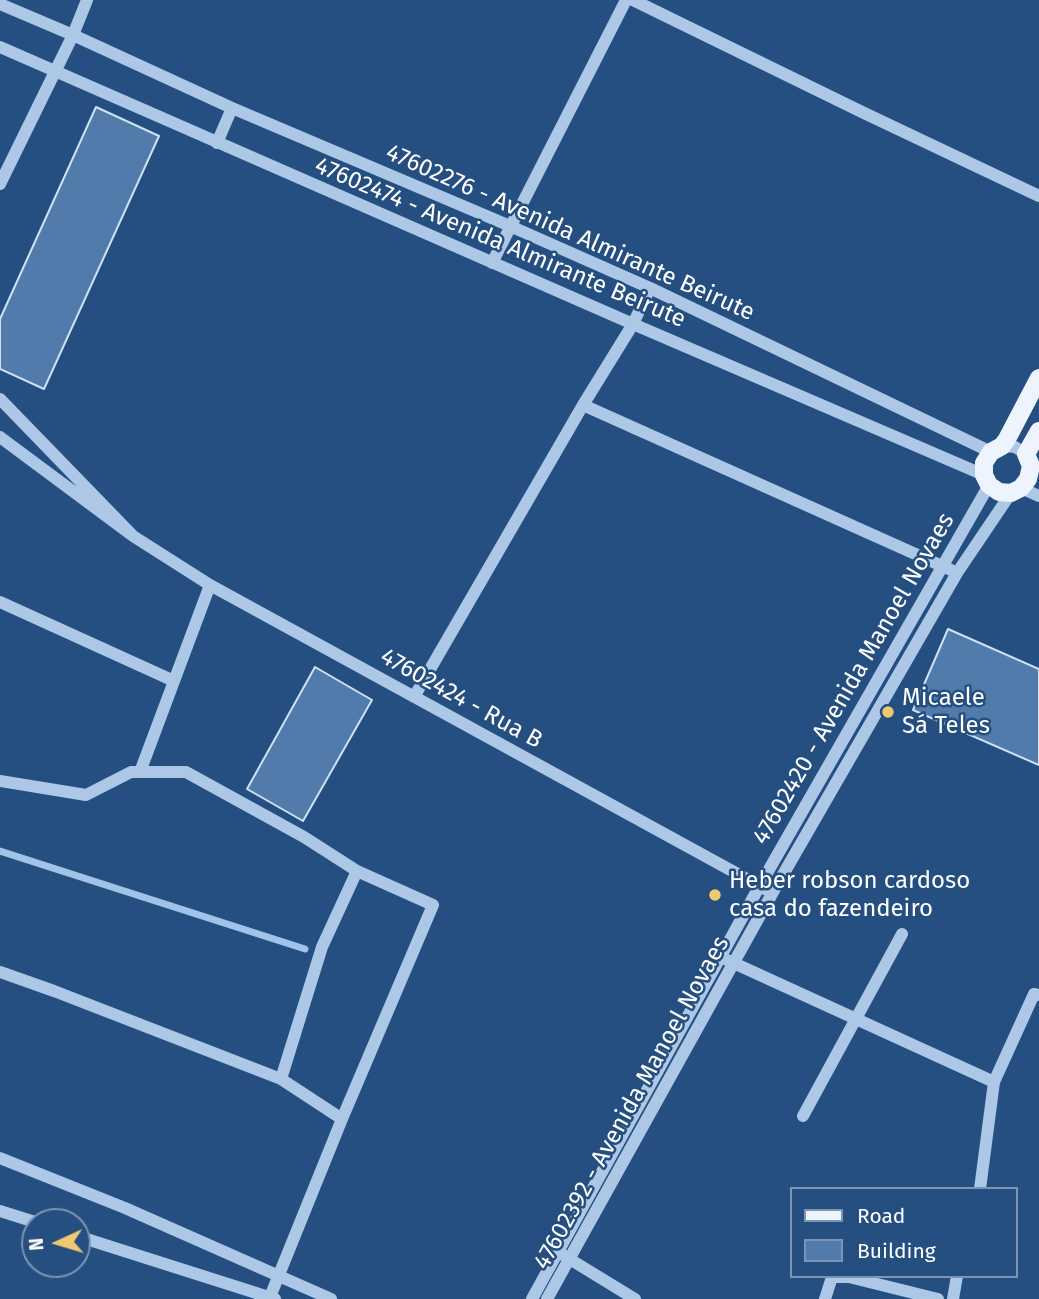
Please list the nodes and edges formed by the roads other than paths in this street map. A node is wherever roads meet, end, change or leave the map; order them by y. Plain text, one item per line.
1 (80, 0) edge
2 (88, 0) edge
3 (626, 0) edge
4 (634, 0) edge
5 (0, 4) edge
6 (69, 34) junction
7 (0, 47) edge
8 (54, 71) junction
9 (232, 108) junction
10 (216, 143) junction
11 (0, 184) edge
12 (1039, 196) edge
13 (510, 226) junction
14 (492, 263) junction
15 (650, 288) junction
16 (633, 324) junction
17 (1039, 378) edge
18 (0, 399) edge
19 (583, 405) junction
20 (1039, 431) edge
21 (0, 437) edge
22 (997, 449) junction
23 (1032, 463) edge
24 (987, 480) junction
25 (1016, 490) junction
26 (1039, 496) edge
27 (133, 536) junction
28 (944, 567) junction
29 (957, 573) junction
30 (210, 585) junction
31 (0, 602) edge
32 (174, 681) junction
33 (414, 696) junction
34 (140, 772) junction
35 (0, 781) edge
36 (358, 871) junction
37 (759, 887) junction
38 (774, 892) junction
39 (902, 934) dead end
40 (720, 957) junction
41 (734, 963) junction
42 (0, 972) edge
43 (1036, 994) edge
44 (856, 1017) junction
45 (281, 1079) junction
46 (994, 1082) junction
47 (803, 1116) dead end
48 (342, 1119) junction
49 (0, 1158) edge
50 (980, 1187) edge
51 (0, 1211) edge
52 (21, 1218) edge
53 (91, 1240) edge
54 (557, 1251) junction
55 (569, 1258) junction
56 (278, 1277) junction
57 (832, 1278) edge
58 (853, 1278) edge
59 (957, 1278) edge
60 (273, 1298) edge
61 (331, 1299) edge
62 (532, 1299) edge
63 (547, 1299) edge
64 (635, 1299) edge
65 (825, 1299) edge
66 (938, 1299) edge
67 (953, 1299) edge

1 - 6 street
2 - 6 street
3 - 13 street
4 - 12 street
5 - 6 street, 47602276 - Avenida Almirante Beirute
6 - 8 street
6 - 9 street, 47602276 - Avenida Almirante Beirute
7 - 8 street, 47602474 - Avenida Almirante Beirute
8 - 10 street, 47602474 - Avenida Almirante Beirute
8 - 11 street
9 - 10 street
9 - 13 street, 47602276 - Avenida Almirante Beirute
10 - 14 street, 47602474 - Avenida Almirante Beirute
13 - 14 street
13 - 15 street, 47602276 - Avenida Almirante Beirute
14 - 16 street, 47602474 - Avenida Almirante Beirute
15 - 16 street
15 - 22 street, 47602276 - Avenida Almirante Beirute
16 - 19 street
16 - 24 street, 47602474 - Avenida Almirante Beirute
17 - 22 main road
18 - 27 street, 47602424 - Rua B
19 - 28 street
19 - 33 street
20 - 23 main road
21 - 27 street, 47602424 - Rua B
22 - 23 street, 47602276 - Avenida Almirante Beirute
22 - 24 main road
23 - 25 main road
24 - 25 main road
24 - 28 street, 47602420 - Avenida Manoel Novaes
25 - 26 street
25 - 29 street, 47602392 - Avenida Manoel Novaes
27 - 30 street, 47602424 - Rua B
28 - 29 street
28 - 37 street, 47602420 - Avenida Manoel Novaes
29 - 38 street, 47602392 - Avenida Manoel Novaes
30 - 32 street
30 - 33 street, 47602424 - Rua B
31 - 32 street
32 - 34 street
33 - 37 street, 47602424 - Rua B
34 - 35 street
34 - 36 street
36 - 45 street
36 - 48 street
37 - 38 street, 47602424 - Rua B
37 - 40 street, 47602420 - Avenida Manoel Novaes
38 - 41 street, 47602392 - Avenida Manoel Novaes
39 - 44 street
40 - 41 street
40 - 54 street, 47602420 - Avenida Manoel Novaes
41 - 44 street
41 - 55 street, 47602392 - Avenida Manoel Novaes
42 - 45 street
43 - 46 street
44 - 46 street
44 - 47 street
45 - 48 street
46 - 50 street
48 - 56 street
49 - 56 street
51 - 52 street
53 - 60 street
54 - 55 street
54 - 62 street, 47602420 - Avenida Manoel Novaes
55 - 63 street, 47602392 - Avenida Manoel Novaes
55 - 64 street
56 - 60 street
56 - 61 street
57 - 65 street
58 - 66 street
59 - 67 street

